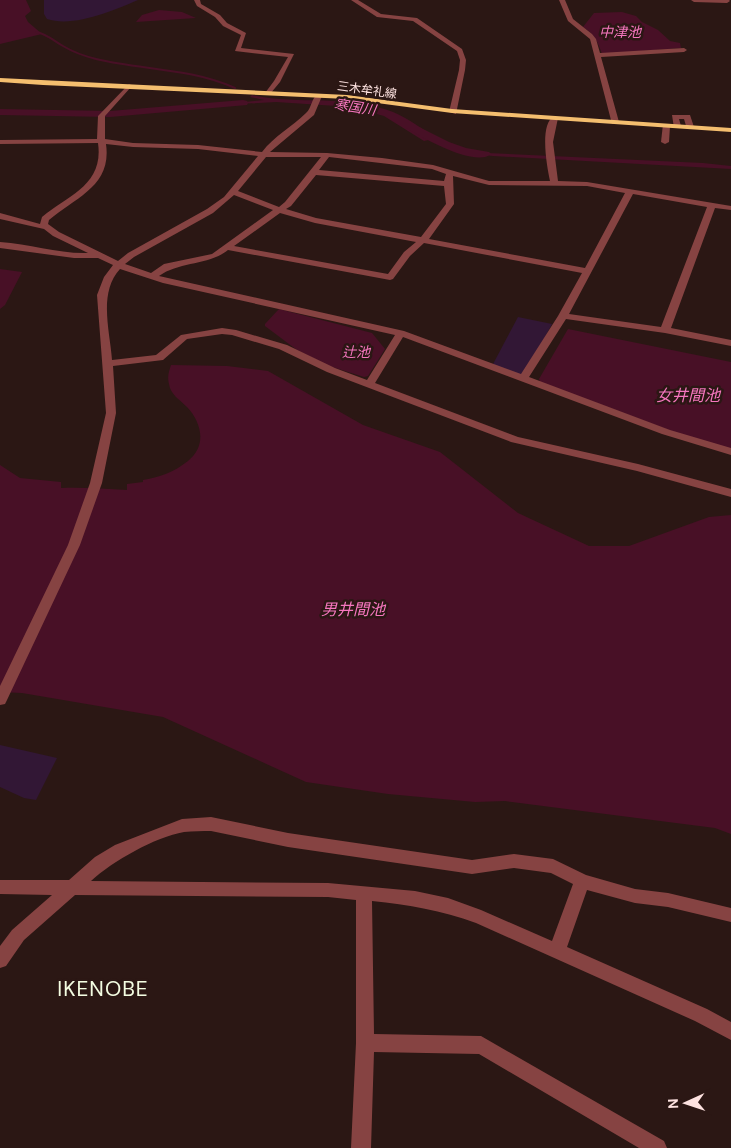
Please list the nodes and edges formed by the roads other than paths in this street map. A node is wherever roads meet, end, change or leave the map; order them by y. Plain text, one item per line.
1 (197, 0) edge
2 (354, 0) edge
3 (562, 0) edge
4 (694, 0) edge
5 (728, 2) edge
6 (684, 50) dead end
7 (597, 55) junction
8 (0, 80) edge
9 (129, 86) junction
10 (268, 93) junction
11 (317, 100) junction
12 (453, 112) junction
13 (554, 118) junction
14 (615, 122) junction
15 (666, 126) junction
16 (677, 126) joint
17 (690, 127) joint
18 (731, 130) edge
19 (102, 141) junction
20 (0, 142) edge
21 (665, 142) dead end
22 (264, 154) junction
23 (327, 155) junction
24 (314, 172) junction
25 (452, 173) junction
26 (554, 183) junction
27 (448, 184) junction
28 (233, 192) junction
29 (630, 192) junction
30 (712, 205) junction
31 (731, 208) edge
32 (280, 210) junction
33 (0, 216) edge
34 (46, 227) junction
35 (424, 239) junction
36 (0, 245) edge
37 (227, 247) junction
38 (100, 254) junction
39 (120, 264) junction
40 (587, 271) junction
41 (152, 277) junction
42 (563, 316) junction
43 (664, 330) junction
44 (401, 333) junction
45 (731, 344) edge
46 (108, 364) junction
47 (523, 379) junction
48 (370, 383) junction
49 (731, 452) edge
50 (731, 493) edge
51 (0, 700) edge
52 (582, 881) junction
53 (0, 887) edge
54 (72, 888) junction
55 (364, 892) junction
56 (731, 915) edge
57 (557, 950) junction
58 (0, 960) edge
59 (731, 1031) edge
60 (365, 1044) junction
61 (361, 1148) edge
62 (657, 1148) edge

1 - 10 street
2 - 12 street
3 - 7 street
4 - 5 street
6 - 7 street
7 - 14 street
8 - 9 main road, 三木牟礼線
9 - 10 main road, 三木牟礼線
9 - 19 street
10 - 11 main road, 三木牟礼線
11 - 12 main road, 三木牟礼線
11 - 22 street
12 - 13 main road, 三木牟礼線
13 - 14 main road, 三木牟礼線
13 - 26 street
14 - 15 main road, 三木牟礼線
15 - 16 main road, 三木牟礼線
15 - 21 street
16 - 17 street
17 - 18 main road
19 - 20 street
19 - 22 street
19 - 34 street
22 - 23 street
22 - 28 street
23 - 24 street
23 - 25 street
24 - 27 street
24 - 32 street
25 - 26 street
25 - 27 street
26 - 29 street
27 - 35 street
28 - 32 street
28 - 39 street
29 - 30 street
29 - 40 street
30 - 31 street
30 - 43 street
32 - 35 street
32 - 37 street
33 - 34 street
34 - 38 street
35 - 37 street
35 - 40 street
36 - 38 street
37 - 41 street
38 - 39 street
39 - 41 street
39 - 46 street
40 - 42 street
41 - 44 street
42 - 43 street
42 - 47 street
43 - 45 street
44 - 47 street
44 - 48 street
46 - 48 street
46 - 51 street
47 - 49 street
48 - 50 street
52 - 54 street
52 - 56 street
52 - 57 street
53 - 54 street
54 - 55 street
54 - 58 street
55 - 57 street
55 - 60 street
57 - 59 street
60 - 61 street
60 - 62 street

